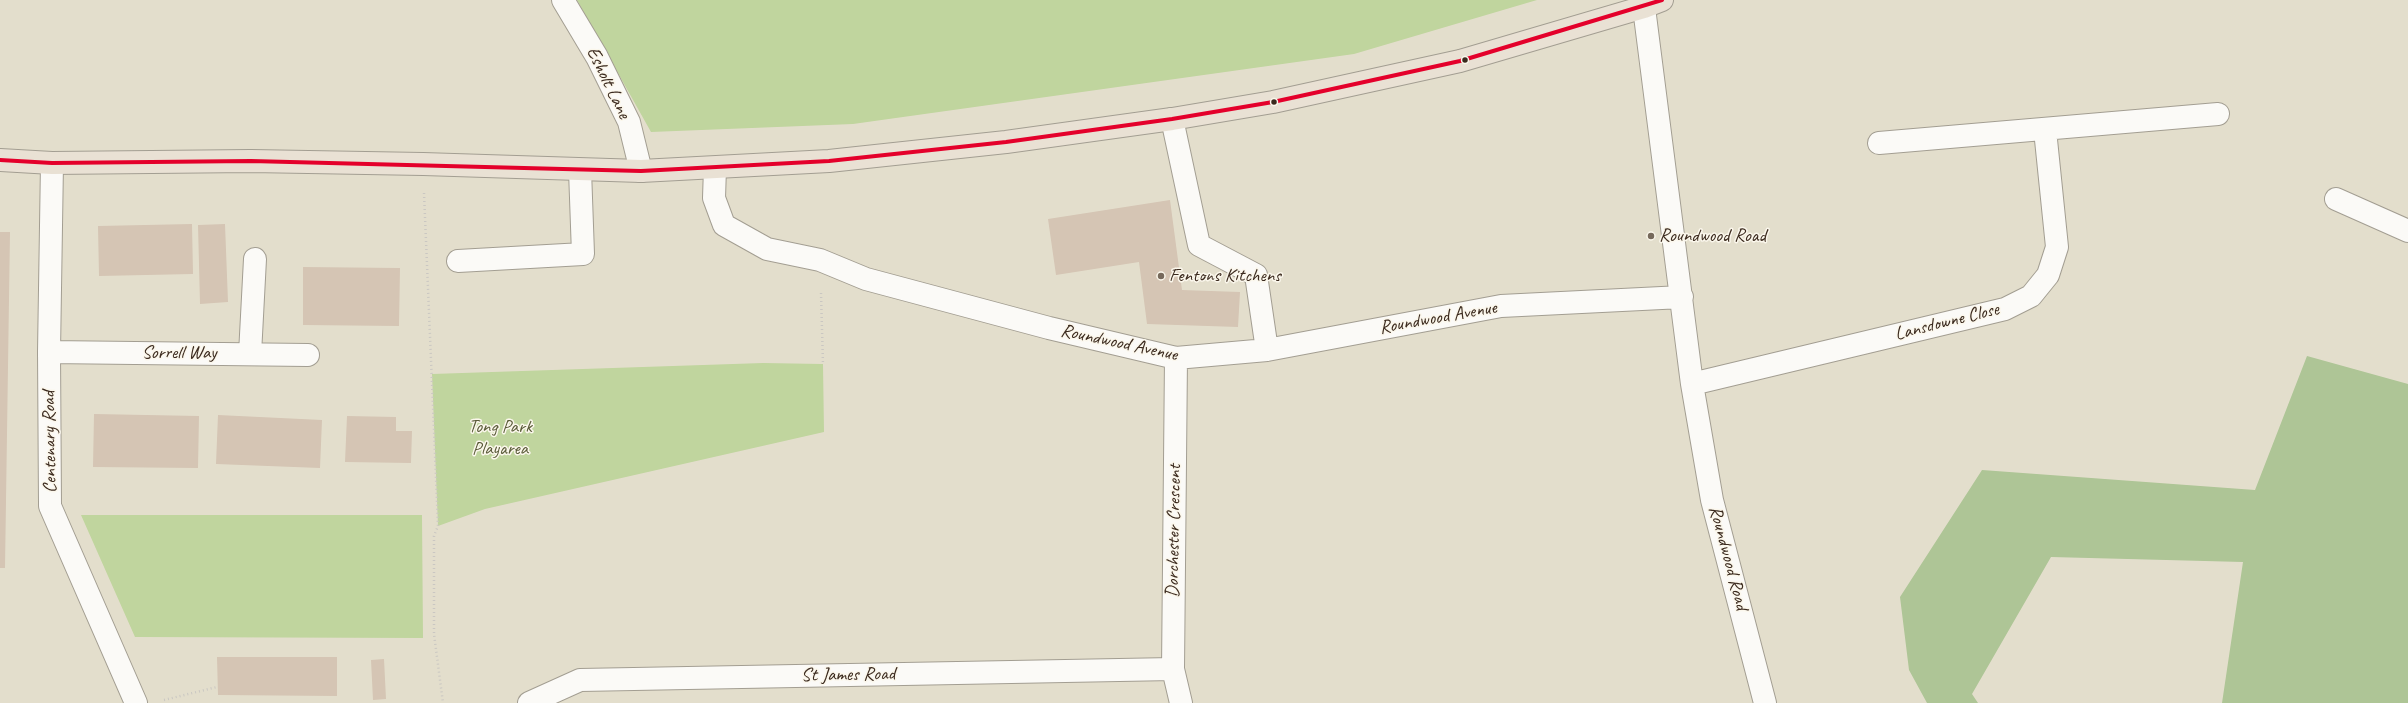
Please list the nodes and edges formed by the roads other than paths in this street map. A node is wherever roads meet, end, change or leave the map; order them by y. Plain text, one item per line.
1 (563, 0) edge
2 (1649, 2) edge
3 (2218, 114) dead end
4 (1172, 119) junction
5 (2045, 130) junction
6 (1879, 143) dead end
7 (0, 160) edge
8 (52, 163) junction
9 (715, 168) junction
10 (580, 170) junction
11 (641, 171) junction
12 (2336, 199) dead end
13 (2408, 231) edge
14 (255, 259) dead end
15 (458, 261) dead end
16 (1682, 297) junction
17 (1267, 350) junction
18 (49, 352) junction
19 (250, 354) junction
20 (308, 355) dead end
21 (1176, 358) junction
22 (1692, 384) junction
23 (1173, 669) junction
24 (136, 703) edge
25 (529, 703) edge
26 (1181, 703) edge
27 (1765, 703) edge

1 - 11 street, Esholt Lane
2 - 4 main road
2 - 16 street, Roundwood Road
3 - 5 street
4 - 9 main road
4 - 17 street
5 - 6 street
5 - 22 street, Lansdowne Close
7 - 8 main road
8 - 10 main road
8 - 18 street, Centenary Road
9 - 11 main road
9 - 21 street, Roundwood Avenue
10 - 11 main road
10 - 15 street
12 - 13 street
14 - 19 street
16 - 17 street, Roundwood Avenue
16 - 22 street, Roundwood Road
17 - 21 street, Roundwood Avenue
18 - 19 street, Sorrell Way
18 - 24 street, Centenary Road
19 - 20 street, Sorrell Way
21 - 23 street, Dorchester Crescent
22 - 27 street, Roundwood Road
23 - 25 street, St James Road
23 - 26 street, Dorchester Crescent

